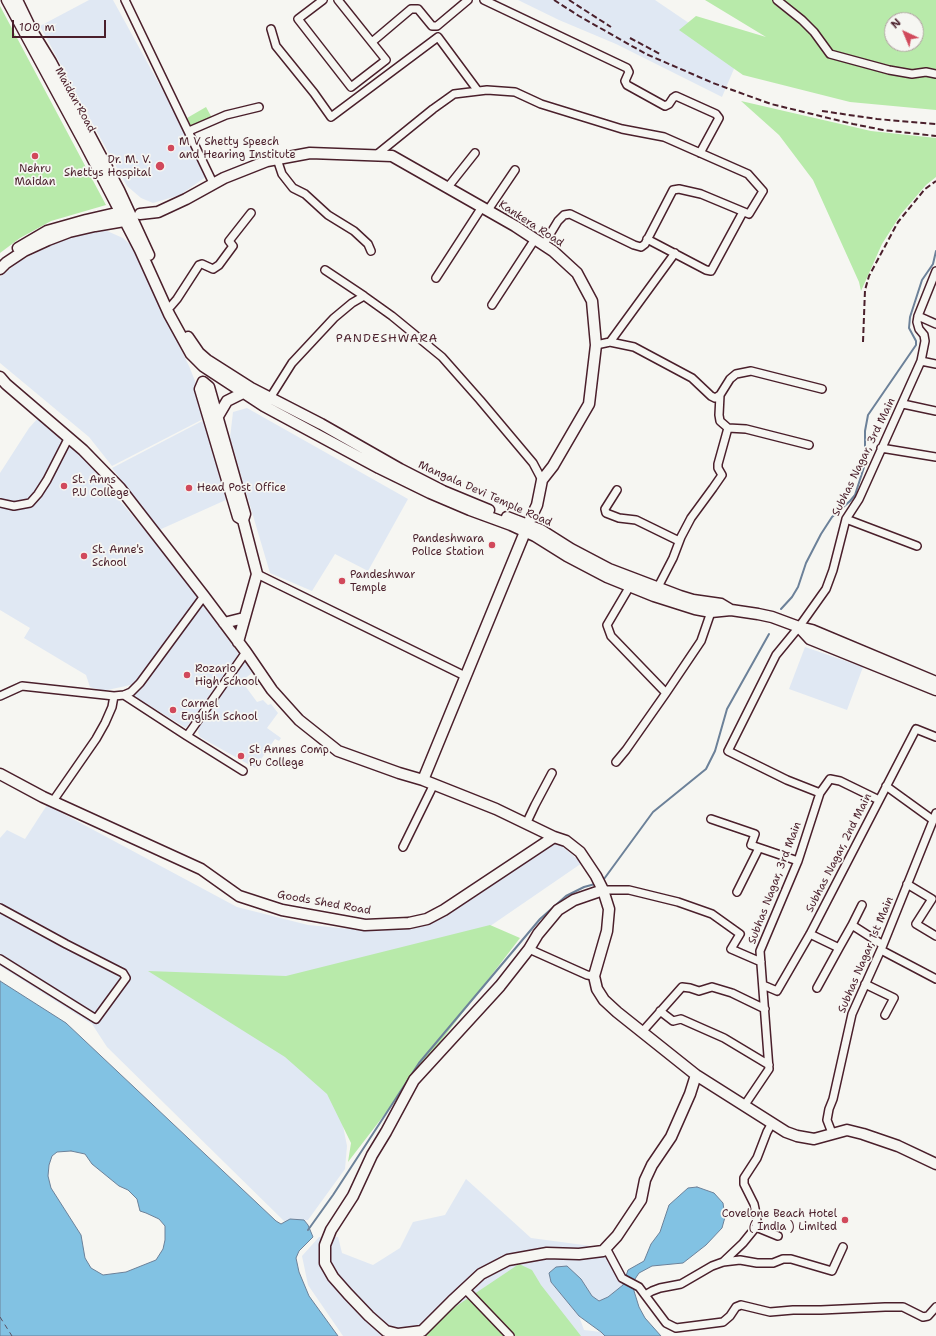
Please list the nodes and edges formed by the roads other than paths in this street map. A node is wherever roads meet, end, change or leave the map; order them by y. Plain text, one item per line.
1 (7, 0) edge
2 (17, 0) edge
3 (125, 0) edge
4 (323, 0) edge
5 (338, 0) edge
6 (468, 0) edge
7 (484, 0) edge
8 (777, 0) edge
9 (271, 29) dead end
10 (372, 42) junction
11 (936, 74) edge
12 (478, 91) junction
13 (259, 107) dead end
14 (189, 131) junction
15 (475, 153) dead end
16 (700, 153) junction
17 (375, 156) junction
18 (277, 159) junction
19 (515, 170) dead end
20 (213, 183) junction
21 (448, 187) junction
22 (485, 208) junction
23 (743, 212) junction
24 (251, 213) dead end
25 (129, 215) junction
26 (647, 239) junction
27 (539, 242) junction
28 (371, 251) dead end
29 (675, 253) junction
30 (1, 265) edge
31 (325, 270) dead end
32 (935, 274) edge
33 (436, 278) dead end
34 (364, 296) junction
35 (492, 305) dead end
36 (171, 306) junction
37 (918, 316) junction
38 (936, 324) edge
39 (610, 342) junction
40 (596, 345) junction
41 (203, 360) junction
42 (921, 361) junction
43 (936, 364) edge
44 (0, 376) edge
45 (203, 382) junction
46 (822, 389) dead end
47 (244, 393) junction
48 (720, 395) junction
49 (270, 398) junction
50 (902, 404) junction
51 (936, 411) edge
52 (217, 418) junction
53 (728, 428) junction
54 (69, 438) junction
55 (809, 445) dead end
56 (881, 448) junction
57 (936, 457) edge
58 (542, 480) junction
59 (617, 490) dead end
60 (0, 503) edge
61 (489, 514) junction
62 (846, 519) junction
63 (243, 520) junction
64 (527, 528) junction
65 (679, 541) junction
66 (917, 546) dead end
67 (257, 574) junction
68 (630, 586) junction
69 (656, 591) junction
70 (204, 596) junction
71 (731, 610) junction
72 (711, 612) junction
73 (244, 618) junction
74 (224, 623) junction
75 (799, 627) junction
76 (238, 642) junction
77 (246, 652) junction
78 (465, 676) junction
79 (936, 682) edge
80 (936, 690) edge
81 (666, 692) junction
82 (124, 695) junction
83 (0, 696) edge
84 (114, 696) junction
85 (187, 736) junction
86 (936, 737) edge
87 (616, 762) dead end
88 (243, 771) dead end
89 (552, 773) dead end
90 (0, 774) edge
91 (423, 780) junction
92 (434, 784) junction
93 (886, 786) junction
94 (820, 793) junction
95 (879, 800) junction
96 (53, 802) junction
97 (711, 819) dead end
98 (934, 821) edge
99 (526, 824) junction
100 (554, 837) junction
101 (403, 847) dead end
102 (759, 848) junction
103 (798, 860) junction
104 (908, 884) junction
105 (603, 890) junction
106 (737, 892) dead end
107 (862, 905) dead end
108 (0, 908) edge
109 (852, 925) junction
110 (810, 934) junction
111 (936, 936) edge
112 (882, 947) junction
113 (839, 948) junction
114 (529, 949) junction
115 (0, 959) edge
116 (761, 962) junction
117 (594, 976) junction
118 (936, 979) edge
119 (865, 984) junction
120 (763, 985) junction
121 (817, 988) dead end
122 (765, 1009) junction
123 (660, 1011) junction
124 (885, 1015) dead end
125 (642, 1032) junction
126 (769, 1065) junction
127 (696, 1075) junction
128 (744, 1106) junction
129 (772, 1123) junction
130 (832, 1133) junction
131 (936, 1164) edge
132 (756, 1227) junction
133 (778, 1236) dead end
134 (844, 1247) dead end
135 (606, 1248) junction
136 (723, 1262) junction
137 (465, 1289) junction
138 (645, 1295) junction
139 (936, 1307) edge
140 (423, 1334) edge
141 (510, 1336) edge

1 - 25 street, Maidan Road
2 - 25 street, Maidan Road
3 - 14 street
4 - 10 street
5 - 10 street
6 - 10 street
7 - 16 street
8 - 11 street
9 - 12 street
12 - 16 street
12 - 17 street
13 - 14 street
14 - 20 street
15 - 21 street
16 - 23 street
17 - 18 street, Kankera Road
17 - 21 street, Kankera Road
18 - 20 street, Kankera Road
18 - 28 street
19 - 22 street
20 - 25 street, Kankera Road
21 - 22 street, Kankera Road
22 - 27 street, Kankera Road
22 - 33 street
23 - 26 street
23 - 29 street
24 - 36 street
25 - 30 street
25 - 36 street
25 - 41 street
26 - 27 street
26 - 29 street
27 - 35 street
27 - 40 street, Kankera Road
29 - 39 street
31 - 34 street
32 - 37 street
34 - 49 street
34 - 58 street
36 - 41 street
37 - 38 street
37 - 42 street, Subhas Nagar, 3rd Main
39 - 40 street
39 - 48 street
40 - 58 street, Kankera Road
41 - 45 street
41 - 47 street, Mangala Devi Temple Road
41 - 49 street, Mangala Devi Temple Road
42 - 43 street
42 - 50 street, Subhas Nagar, 3rd Main
44 - 54 street
45 - 52 street
45 - 63 street
46 - 48 street
47 - 52 street
47 - 61 street, Mangala Devi Temple Road
48 - 53 street
49 - 61 street, Mangala Devi Temple Road
50 - 51 street
50 - 56 street, Subhas Nagar, 3rd Main
52 - 63 street
53 - 55 street
53 - 65 street
54 - 60 street
54 - 70 street
56 - 57 street
56 - 62 street, Subhas Nagar, 3rd Main
58 - 64 street
59 - 65 street
61 - 64 street, Mangala Devi Temple Road
62 - 66 street
62 - 75 street, Subhas Nagar, 3rd Main
63 - 67 street
64 - 68 street, Mangala Devi Temple Road
64 - 69 street, Mangala Devi Temple Road
64 - 78 street
65 - 69 street
67 - 73 street
67 - 78 street
68 - 69 street, Mangala Devi Temple Road
68 - 81 street
69 - 71 street, Mangala Devi Temple Road
69 - 72 street, Mangala Devi Temple Road
70 - 74 street
70 - 82 street
71 - 72 street, Mangala Devi Temple Road
71 - 75 street, Mangala Devi Temple Road
72 - 81 street
73 - 74 street
73 - 76 street
74 - 76 street
75 - 79 street, Mangala Devi Temple Road
75 - 80 street, Mangala Devi Temple Road
75 - 94 street, Subhas Nagar, 3rd Main
76 - 77 street
77 - 85 street
77 - 91 street
78 - 91 street
81 - 87 street
82 - 84 street
82 - 85 street
83 - 84 street
84 - 96 street
85 - 88 street
86 - 93 street, Subhas Nagar, 2nd Main
89 - 99 street
90 - 96 street, Goods Shed Road
91 - 92 street
92 - 99 street
92 - 101 street
93 - 95 street, Subhas Nagar, 2nd Main
93 - 98 street
94 - 95 street
94 - 103 street, Subhas Nagar, 3rd Main
95 - 110 street, Subhas Nagar, 2nd Main
96 - 100 street, Goods Shed Road
97 - 102 street
98 - 104 street, Subhas Nagar, 1st Main
99 - 100 street
100 - 105 street
102 - 103 street
102 - 106 street
103 - 116 street, Subhas Nagar, 3rd Main
104 - 111 street
104 - 112 street, Subhas Nagar, 1st Main
105 - 114 street
105 - 116 street
105 - 117 street
107 - 109 street
108 - 115 street
109 - 112 street
109 - 113 street
110 - 113 street
110 - 120 street, Subhas Nagar, 2nd Main
112 - 118 street
112 - 119 street, Subhas Nagar, 1st Main
113 - 121 street
114 - 117 street
114 - 140 street
116 - 120 street, Subhas Nagar, 3rd Main
117 - 125 street
119 - 124 street
119 - 130 street, Subhas Nagar, 1st Main
120 - 122 street, Subhas Nagar, 3rd Main
122 - 123 street
122 - 126 street, Subhas Nagar, 3rd Main
123 - 125 street
123 - 126 street
125 - 127 street
126 - 128 street
127 - 128 street
127 - 135 street
128 - 129 street
129 - 130 street
129 - 132 street
130 - 131 street
132 - 133 street
132 - 136 street
134 - 136 street
135 - 137 street
135 - 138 street
136 - 138 street
137 - 140 street
137 - 141 street
138 - 139 street

